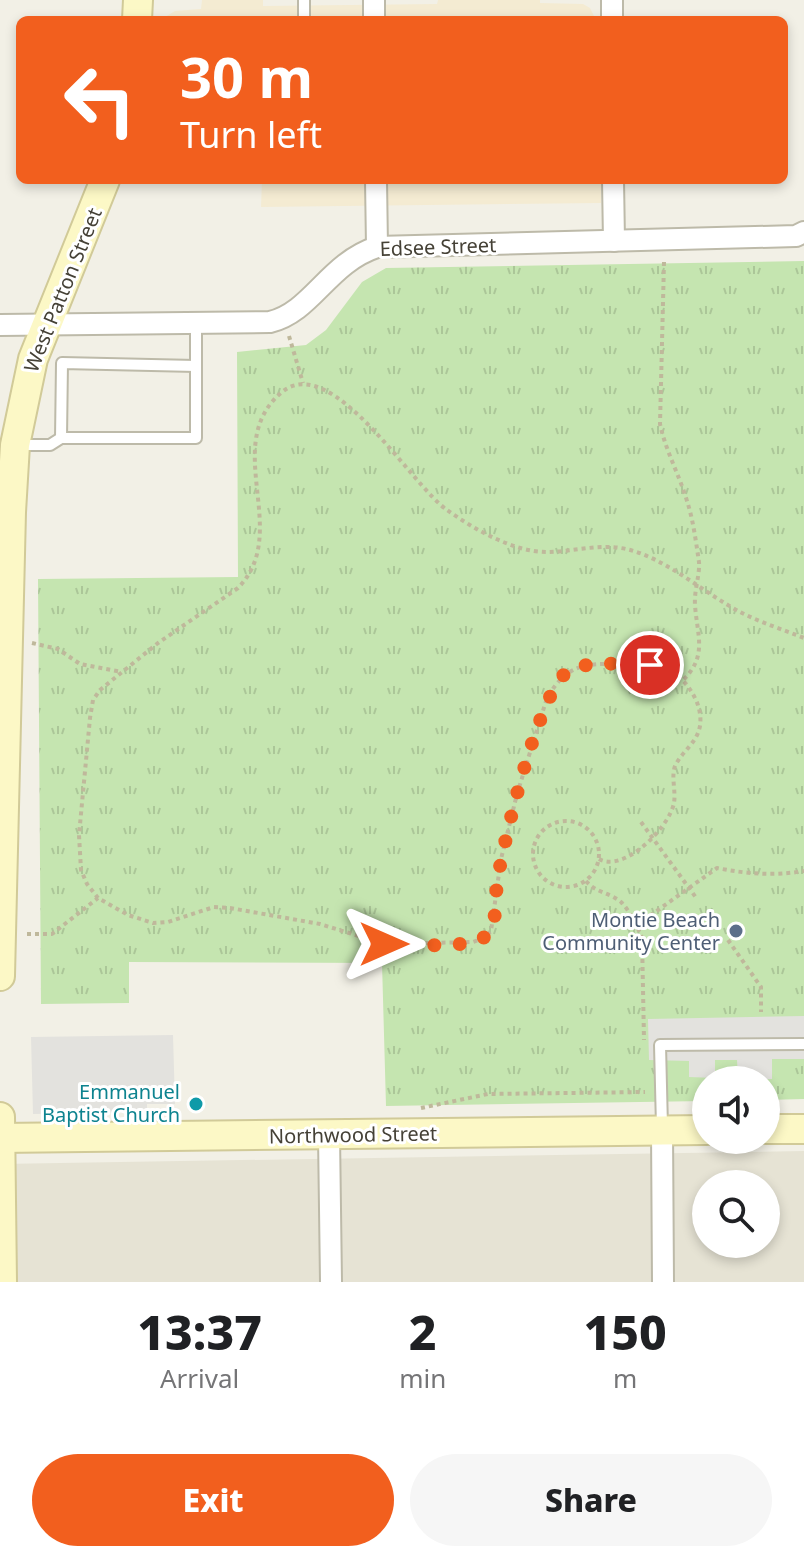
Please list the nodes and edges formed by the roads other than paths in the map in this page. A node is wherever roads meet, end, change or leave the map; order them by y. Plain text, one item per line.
1 (103, 184) edge
2 (376, 184) edge
3 (613, 184) edge
4 (804, 232) edge
5 (614, 241) junction
6 (377, 247) junction
7 (46, 323) junction
8 (196, 323) junction
9 (0, 325) edge
10 (196, 366) junction
11 (61, 438) junction
12 (15, 445) junction
13 (1, 860) edge
14 (0, 976) edge
15 (804, 1044) edge
16 (0, 1117) edge
17 (780, 1129) edge
18 (804, 1129) edge
19 (662, 1130) junction
20 (692, 1130) edge
21 (329, 1135) junction
22 (0, 1138) edge
23 (2, 1282) edge
24 (331, 1282) edge
25 (663, 1282) edge

1 - 7 street, West Patton Street
2 - 6 street
3 - 5 street
4 - 5 street, Edsee Street
5 - 6 street, Edsee Street
6 - 8 street, Edsee Street
7 - 8 street
7 - 9 street
7 - 12 street, West Patton Street
8 - 10 lane
10 - 11 lane
10 - 11 lane
11 - 12 lane
12 - 13 street, West Patton Street
13 - 14 street, West Patton Street
15 - 19 lane
16 - 22 street
17 - 18 street
19 - 20 street, Northwood Street
19 - 21 street, Northwood Street
19 - 25 street
21 - 22 street, Northwood Street
21 - 24 street
22 - 23 street

